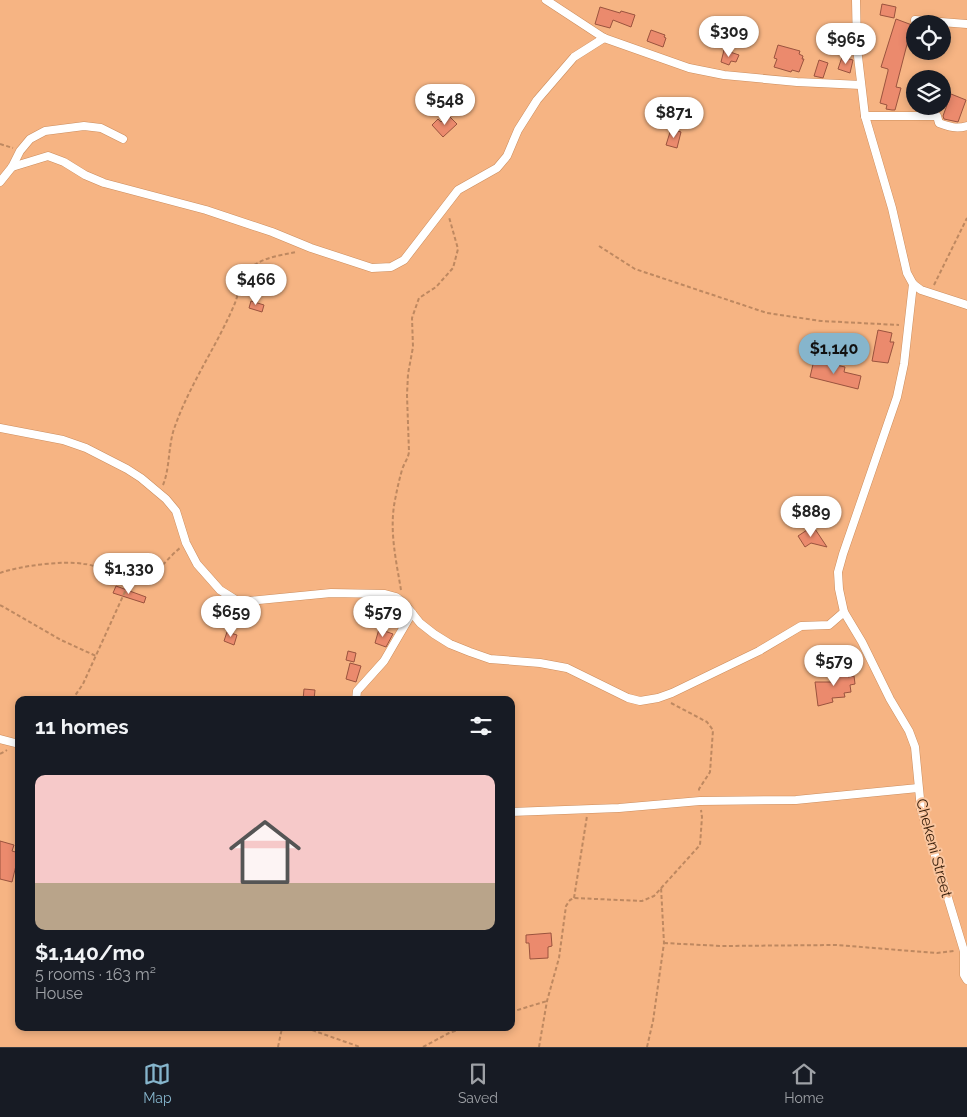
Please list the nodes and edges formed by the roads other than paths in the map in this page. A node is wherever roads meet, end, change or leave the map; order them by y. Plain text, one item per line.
1 (546, 0) edge
2 (856, 0) edge
3 (951, 23) edge
4 (967, 24) edge
5 (604, 38) junction
6 (861, 85) junction
7 (865, 116) junction
8 (967, 126) edge
9 (123, 139) dead end
10 (12, 167) junction
11 (0, 182) edge
12 (913, 284) junction
13 (967, 305) edge
14 (0, 428) edge
15 (844, 612) junction
16 (412, 613) junction
17 (357, 696) edge
18 (0, 739) edge
19 (15, 743) edge
20 (918, 788) junction
21 (515, 812) edge
22 (967, 980) edge

1 - 5 street
2 - 6 street
3 - 4 street
5 - 6 street
5 - 10 street
6 - 7 street
7 - 8 street
7 - 12 street
9 - 10 street
10 - 11 street
12 - 13 street
12 - 15 street, Chekeni Street
14 - 16 street
15 - 16 street
15 - 20 street, Chekeni Street
16 - 17 street
18 - 19 street
20 - 21 street
20 - 22 street, Chekeni Street

